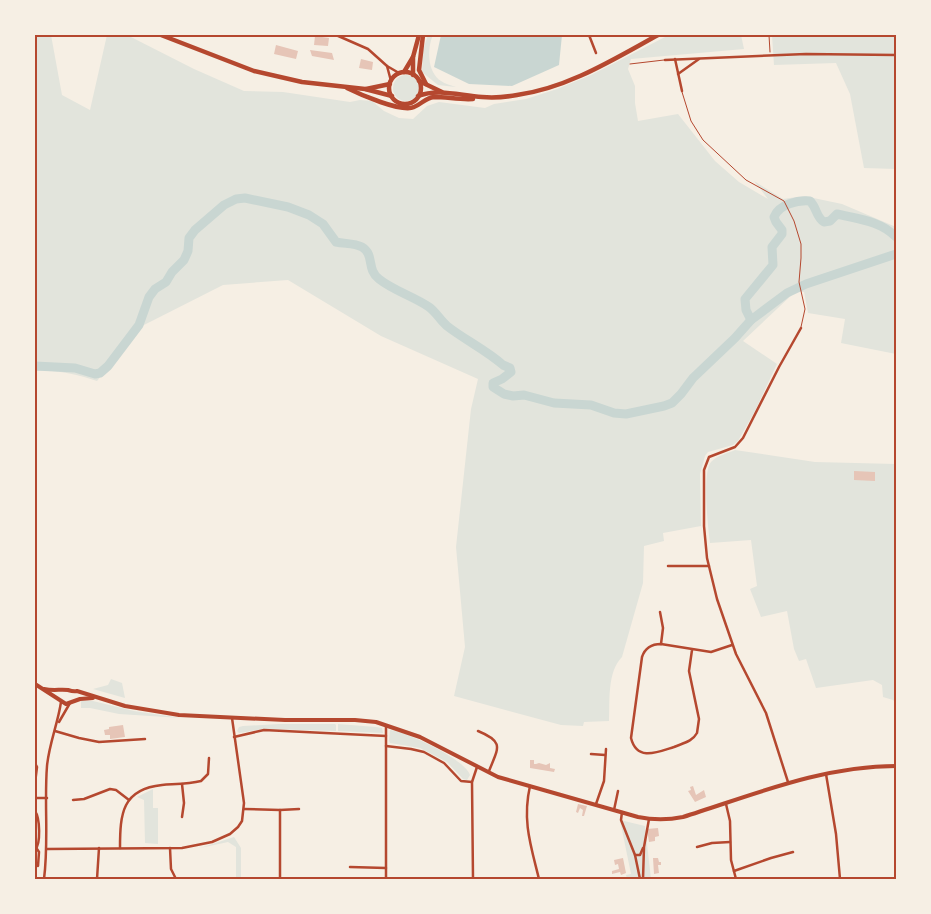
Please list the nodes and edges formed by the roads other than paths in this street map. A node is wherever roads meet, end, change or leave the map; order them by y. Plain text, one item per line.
1 (161, 35) edge
2 (336, 35) edge
3 (419, 35) edge
4 (423, 35) edge
5 (589, 35) edge
6 (658, 35) edge
7 (596, 53) dead end
8 (896, 55) edge
9 (413, 57) junction
10 (675, 59) junction
11 (699, 59) junction
12 (665, 60) joint
13 (630, 64) dead end
14 (387, 66) junction
15 (402, 73) junction
16 (678, 74) junction
17 (413, 75) junction
18 (419, 81) junction
19 (390, 82) junction
20 (426, 84) junction
21 (348, 88) junction
22 (365, 89) junction
23 (682, 91) joint
24 (443, 92) junction
25 (392, 96) junction
26 (418, 96) junction
27 (485, 98) junction
28 (801, 328) joint
29 (668, 566) dead end
30 (709, 566) junction
31 (660, 612) dead end
32 (661, 644) junction
33 (732, 645) junction
34 (692, 650) junction
35 (35, 684) edge
36 (44, 689) junction
37 (65, 690) junction
38 (71, 692) junction
39 (95, 698) junction
40 (61, 701) junction
41 (71, 702) junction
42 (232, 718) junction
43 (386, 725) junction
44 (57, 726) junction
45 (55, 731) junction
46 (478, 731) dead end
47 (386, 736) junction
48 (234, 737) junction
49 (146, 738) dead end
50 (386, 746) junction
51 (606, 749) dead end
52 (591, 754) dead end
53 (605, 755) junction
54 (209, 758) dead end
55 (35, 763) edge
56 (896, 766) edge
57 (477, 767) junction
58 (488, 773) junction
59 (826, 774) junction
60 (472, 782) junction
61 (788, 782) junction
62 (35, 783) edge
63 (182, 784) junction
64 (530, 786) junction
65 (618, 791) dead end
66 (35, 798) edge
67 (47, 798) junction
68 (73, 800) dead end
69 (129, 800) junction
70 (726, 802) junction
71 (596, 804) junction
72 (244, 808) junction
73 (298, 809) dead end
74 (280, 810) junction
75 (614, 810) junction
76 (35, 812) edge
77 (622, 812) junction
78 (182, 817) dead end
79 (649, 819) junction
80 (645, 841) junction
81 (730, 842) junction
82 (697, 847) dead end
83 (99, 848) junction
84 (120, 848) junction
85 (170, 848) junction
86 (36, 849) edge
87 (47, 849) junction
88 (793, 852) dead end
89 (635, 855) junction
90 (38, 866) dead end
91 (350, 867) dead end
92 (386, 868) junction
93 (734, 872) junction
94 (44, 879) edge
95 (97, 879) edge
96 (174, 879) edge
97 (280, 879) edge
98 (386, 879) edge
99 (473, 879) edge
100 (539, 879) edge
101 (641, 879) edge
102 (736, 879) edge
103 (840, 879) edge

1 - 21 main road
2 - 14 street
3 - 9 main road
4 - 20 main road
5 - 7 street
6 - 27 main road
8 - 11 street
9 - 15 main road
9 - 17 main road
10 - 11 street
10 - 12 street
10 - 16 street
11 - 16 street
12 - 13 lane
14 - 15 street
14 - 19 street
15 - 17 main road
15 - 19 main road
16 - 23 street
17 - 18 main road
18 - 20 main road
18 - 26 main road
19 - 22 main road
19 - 25 main road
20 - 24 main road
21 - 22 main road
21 - 27 main road
22 - 25 main road
23 - 28 lane
24 - 26 main road
24 - 27 main road
25 - 26 main road
28 - 30 street
29 - 30 street
30 - 33 street
31 - 32 street
32 - 34 street
32 - 34 street
33 - 34 street
33 - 61 street
35 - 36 main road
36 - 37 main road
36 - 40 main road
37 - 38 main road
37 - 40 main road
38 - 39 main road
38 - 41 main road
39 - 41 main road
39 - 42 main road
40 - 41 main road
40 - 44 street
41 - 44 street
42 - 43 main road
42 - 48 street
43 - 47 street
43 - 57 main road
44 - 45 street
45 - 49 street
45 - 67 street
46 - 58 street
47 - 48 street
47 - 50 street
48 - 72 street
50 - 60 street
50 - 92 street
51 - 53 street
52 - 53 street
53 - 71 street
54 - 63 street
55 - 62 street
56 - 59 main road
57 - 58 main road
57 - 60 street
58 - 64 main road
59 - 61 main road
59 - 103 street
60 - 99 street
61 - 70 main road
63 - 69 street
63 - 78 street
64 - 71 main road
64 - 100 street
65 - 75 street
66 - 67 street
67 - 87 street
68 - 69 street
69 - 84 street
70 - 79 main road
70 - 81 street
71 - 75 main road
72 - 74 street
72 - 85 street
73 - 74 street
74 - 97 street
75 - 77 main road
76 - 86 street
77 - 79 main road
77 - 89 street
79 - 80 street
80 - 89 street
80 - 101 street
81 - 82 street
81 - 93 street
83 - 84 street
83 - 87 street
83 - 95 street
84 - 85 street
85 - 96 street
86 - 90 street
87 - 94 street
88 - 93 street
89 - 101 street
91 - 92 street
92 - 98 street
93 - 102 street

